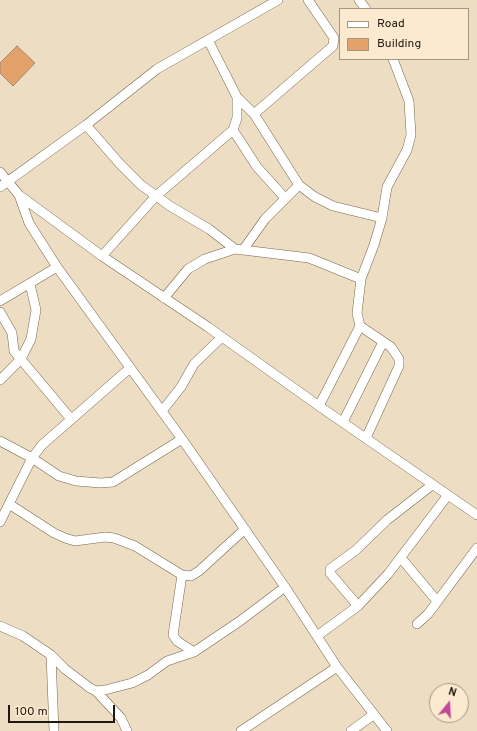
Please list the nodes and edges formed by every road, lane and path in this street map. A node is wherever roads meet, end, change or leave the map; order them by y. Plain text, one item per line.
1 (278, 0) edge
2 (308, 0) edge
3 (359, 0) edge
4 (365, 8) edge
5 (208, 40) junction
6 (393, 60) edge
7 (237, 97) junction
8 (254, 114) junction
9 (86, 125) junction
10 (233, 130) junction
11 (0, 172) edge
12 (4, 185) edge
13 (300, 185) junction
14 (19, 195) junction
15 (156, 196) junction
16 (285, 198) junction
17 (382, 218) junction
18 (239, 250) junction
19 (102, 256) junction
20 (57, 267) junction
21 (361, 279) junction
22 (30, 284) junction
23 (164, 298) junction
24 (0, 301) edge
25 (0, 312) edge
26 (360, 326) junction
27 (222, 337) junction
28 (383, 342) junction
29 (21, 359) junction
30 (130, 368) junction
31 (0, 380) edge
32 (319, 406) junction
33 (162, 412) junction
34 (71, 419) junction
35 (343, 422) junction
36 (366, 438) junction
37 (182, 439) junction
38 (0, 442) edge
39 (32, 458) junction
40 (432, 485) junction
41 (448, 495) junction
42 (9, 504) junction
43 (477, 515) edge
44 (0, 522) edge
45 (244, 529) junction
46 (477, 548) edge
47 (401, 558) junction
48 (182, 575) junction
49 (285, 587) junction
50 (437, 602) junction
51 (358, 606) junction
52 (417, 624) dead end
53 (0, 626) edge
54 (317, 636) junction
55 (194, 652) junction
56 (51, 655) junction
57 (337, 667) junction
58 (96, 691) junction
59 (373, 715) junction
60 (54, 731) edge
61 (126, 731) edge
62 (241, 731) edge
63 (351, 731) edge
64 (387, 731) edge

1 - 5 street
2 - 8 street
3 - 4 street
5 - 7 street
5 - 9 street
6 - 17 street
7 - 8 street
7 - 10 street
8 - 13 street
9 - 12 street
9 - 15 street
10 - 15 street
10 - 16 street
11 - 12 street
12 - 14 street
13 - 16 street
13 - 17 street
14 - 19 street
14 - 20 street
15 - 18 street
15 - 19 street
16 - 18 street
17 - 21 street
18 - 21 street
18 - 23 street
19 - 23 street
20 - 22 street
20 - 30 street
21 - 26 street
22 - 24 street
22 - 29 street
23 - 27 street
25 - 29 street
26 - 28 street
26 - 32 street
27 - 32 street
27 - 33 street
28 - 35 street
28 - 36 street
29 - 31 street
29 - 34 street
30 - 33 street
30 - 34 street
32 - 35 street
33 - 37 street
34 - 39 street
35 - 36 street
36 - 40 street
37 - 39 street
37 - 45 street
38 - 39 street
39 - 42 street
40 - 41 street
40 - 51 street
41 - 43 street
41 - 47 street
42 - 44 street
42 - 48 street
45 - 48 street
45 - 49 street
46 - 50 street
47 - 50 street
47 - 51 street
48 - 55 street
49 - 54 street
49 - 55 street
50 - 52 street
51 - 54 street
53 - 56 street
54 - 57 street
55 - 58 street
56 - 58 street
56 - 60 street
57 - 59 street
57 - 62 street
58 - 61 street
59 - 63 street
59 - 64 street

